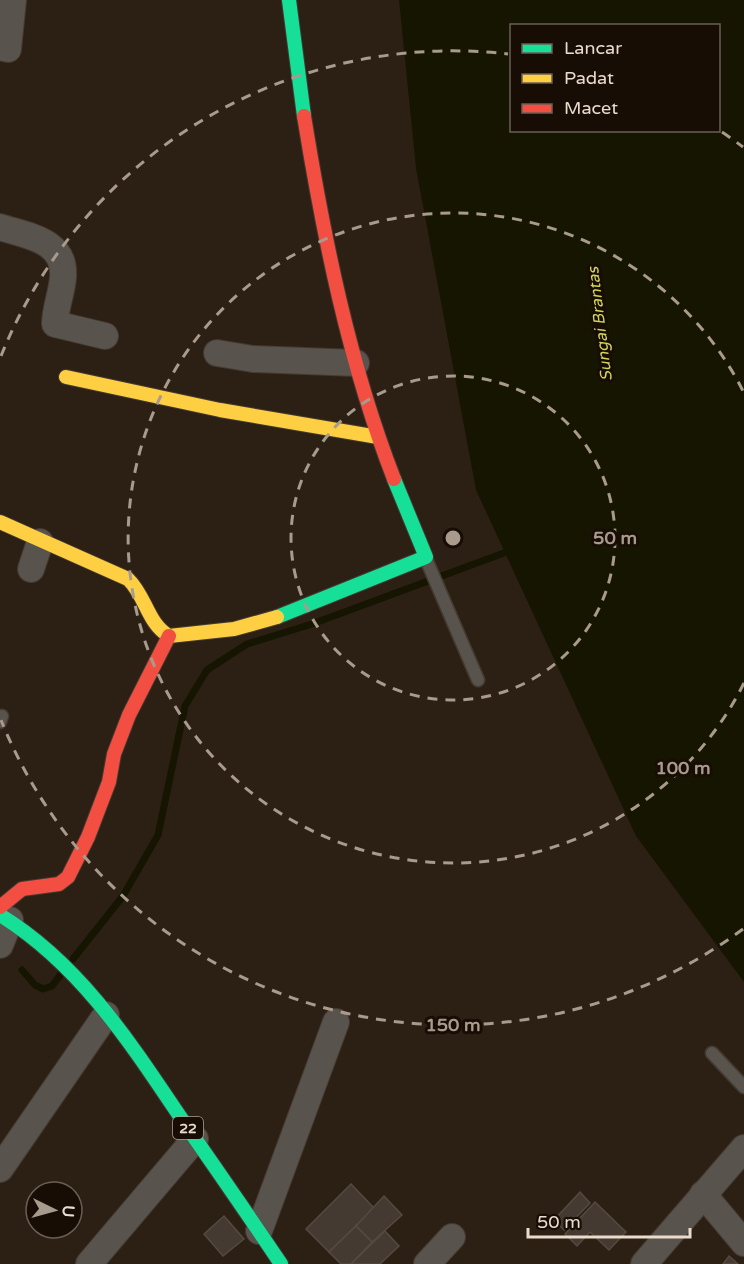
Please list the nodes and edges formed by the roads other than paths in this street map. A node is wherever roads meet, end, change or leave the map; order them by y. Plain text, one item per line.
1 (13, 0) edge
2 (289, 0) edge
3 (0, 48) edge
4 (0, 227) edge
5 (105, 336) dead end
6 (218, 353) dead end
7 (356, 363) junction
8 (66, 377) dead end
9 (378, 437) junction
10 (0, 522) edge
11 (40, 542) junction
12 (426, 557) junction
13 (31, 569) dead end
14 (169, 636) junction
15 (478, 680) dead end
16 (3, 914) edge
17 (0, 945) edge
18 (106, 1015) junction
19 (336, 1022) dead end
20 (712, 1053) dead end
21 (744, 1087) edge
22 (195, 1139) junction
23 (744, 1148) edge
24 (0, 1169) edge
25 (703, 1194) junction
26 (259, 1231) junction
27 (452, 1237) dead end
28 (744, 1243) edge
29 (89, 1264) edge
30 (281, 1264) edge
31 (427, 1264) edge
32 (644, 1264) edge

1 - 3 street
2 - 7 main road
4 - 5 street
6 - 7 street
7 - 9 main road
8 - 9 main road
9 - 12 main road
10 - 11 main road
11 - 13 street
11 - 14 main road
12 - 14 main road
12 - 15 lane
14 - 16 main road
16 - 17 street
16 - 18 main road, 22
18 - 22 main road, 22
18 - 24 street
19 - 26 street
20 - 21 lane
22 - 26 main road, 22
22 - 29 street
23 - 25 street
25 - 28 street
25 - 32 street
26 - 30 main road, 22
27 - 31 street

